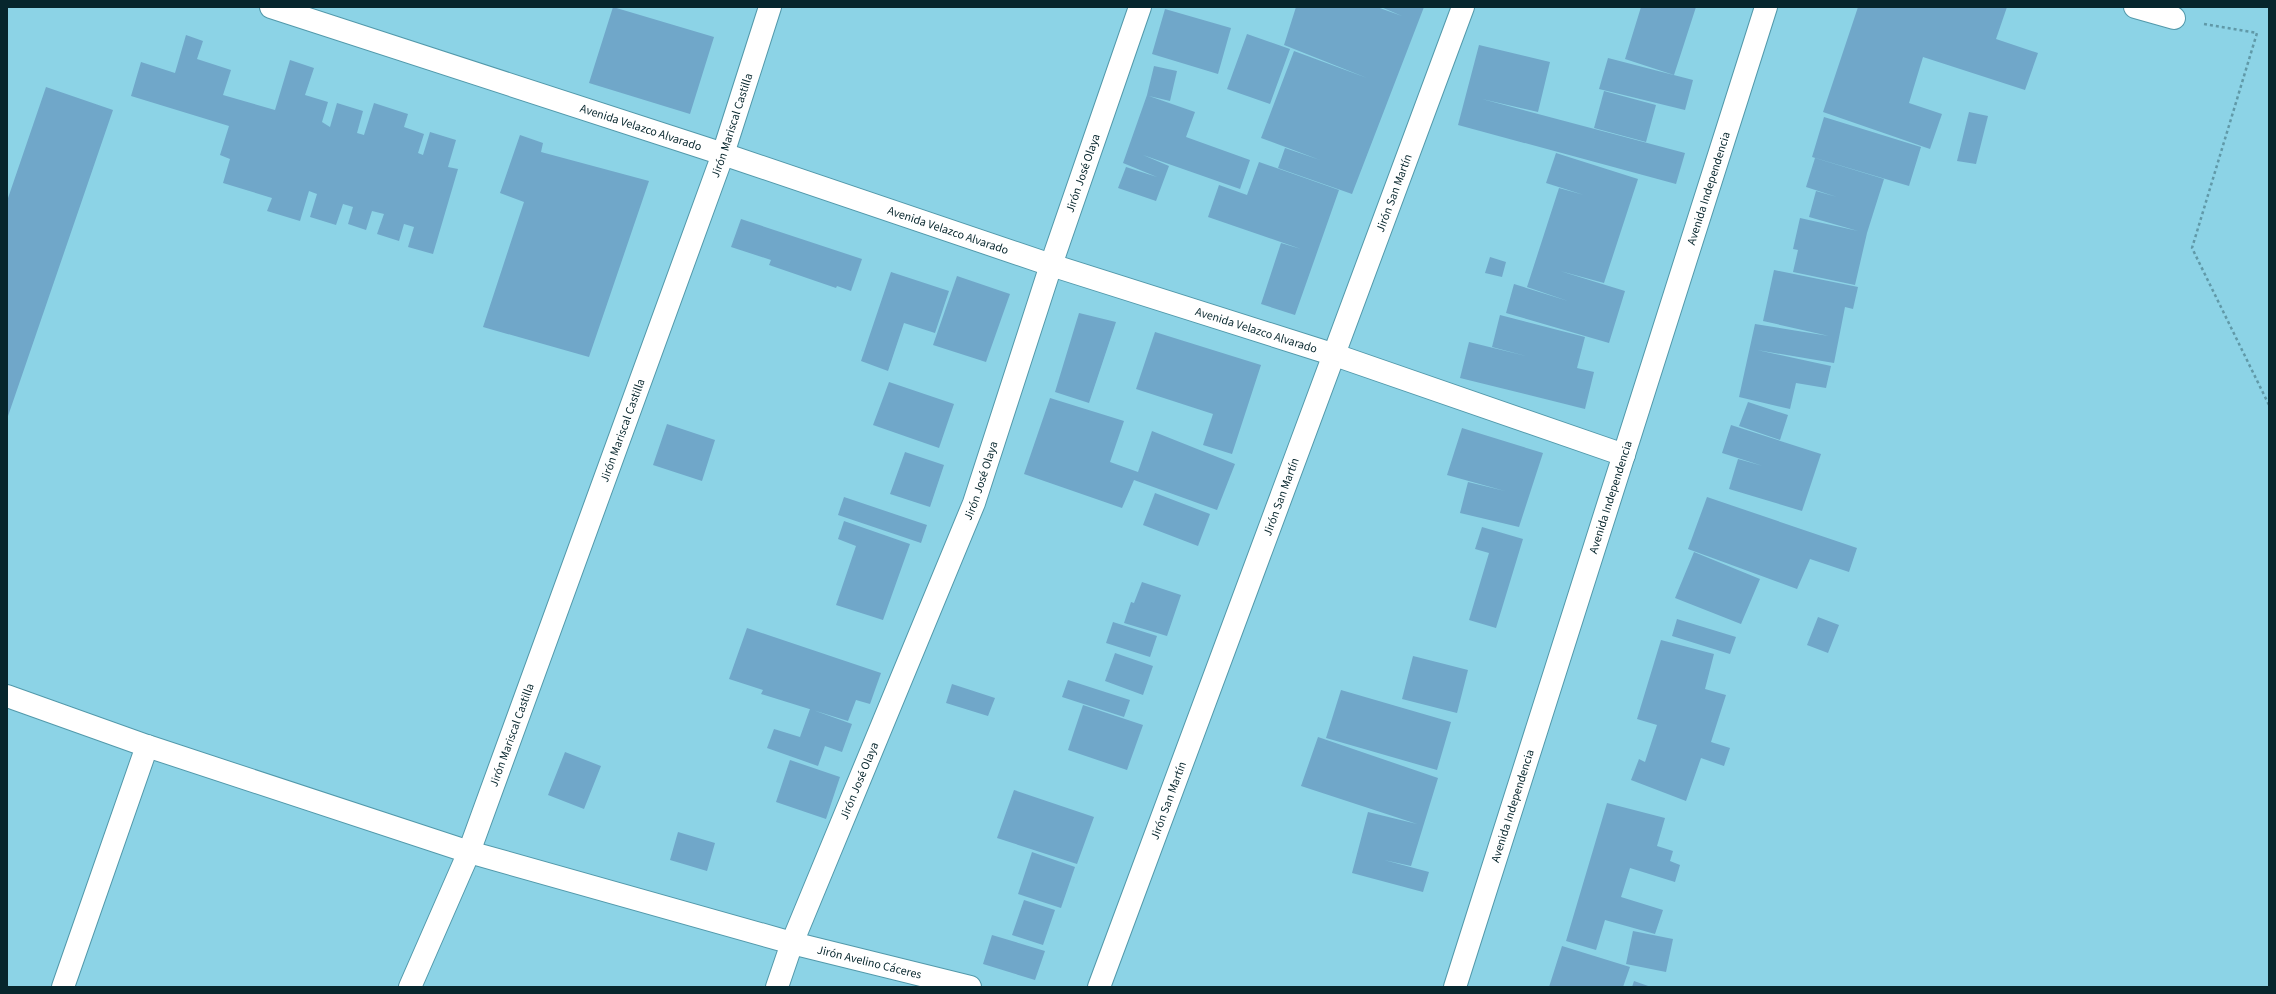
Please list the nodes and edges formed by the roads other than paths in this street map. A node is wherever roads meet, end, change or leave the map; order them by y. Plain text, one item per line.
1 (271, 7) edge
2 (770, 7) edge
3 (1140, 7) edge
4 (1463, 7) edge
5 (1766, 7) edge
6 (2135, 7) edge
7 (2174, 18) road end
8 (723, 154) junction
9 (1051, 265) junction
10 (1336, 355) junction
11 (1624, 455) junction
12 (7, 696) edge
13 (147, 746) junction
14 (469, 852) junction
15 (792, 943) junction
16 (63, 987) edge
17 (410, 987) edge
18 (777, 987) edge
19 (970, 987) edge
20 (1099, 987) edge
21 (1455, 987) edge

1 - 8 street, Avenida Velazco Alvarado
2 - 8 street, Jirón Mariscal Castilla
3 - 9 street, Jirón José Olaya
4 - 10 street, Jirón San Martín
5 - 11 street, Avenida Independencia
6 - 7 street
8 - 9 street, Avenida Velazco Alvarado
8 - 14 street, Jirón Mariscal Castilla
9 - 10 street, Avenida Velazco Alvarado
9 - 15 street, Jirón José Olaya
10 - 11 street, Avenida Velazco Alvarado
10 - 20 street, Jirón San Martín
11 - 21 street, Avenida Independencia
12 - 13 street, Jirón Avelino Cáceres
13 - 14 street, Jirón Avelino Cáceres
13 - 16 street
14 - 15 street, Jirón Avelino Cáceres
14 - 17 street, Jirón Mariscal Castilla
15 - 18 street, Jirón José Olaya
15 - 19 street, Jirón Avelino Cáceres

